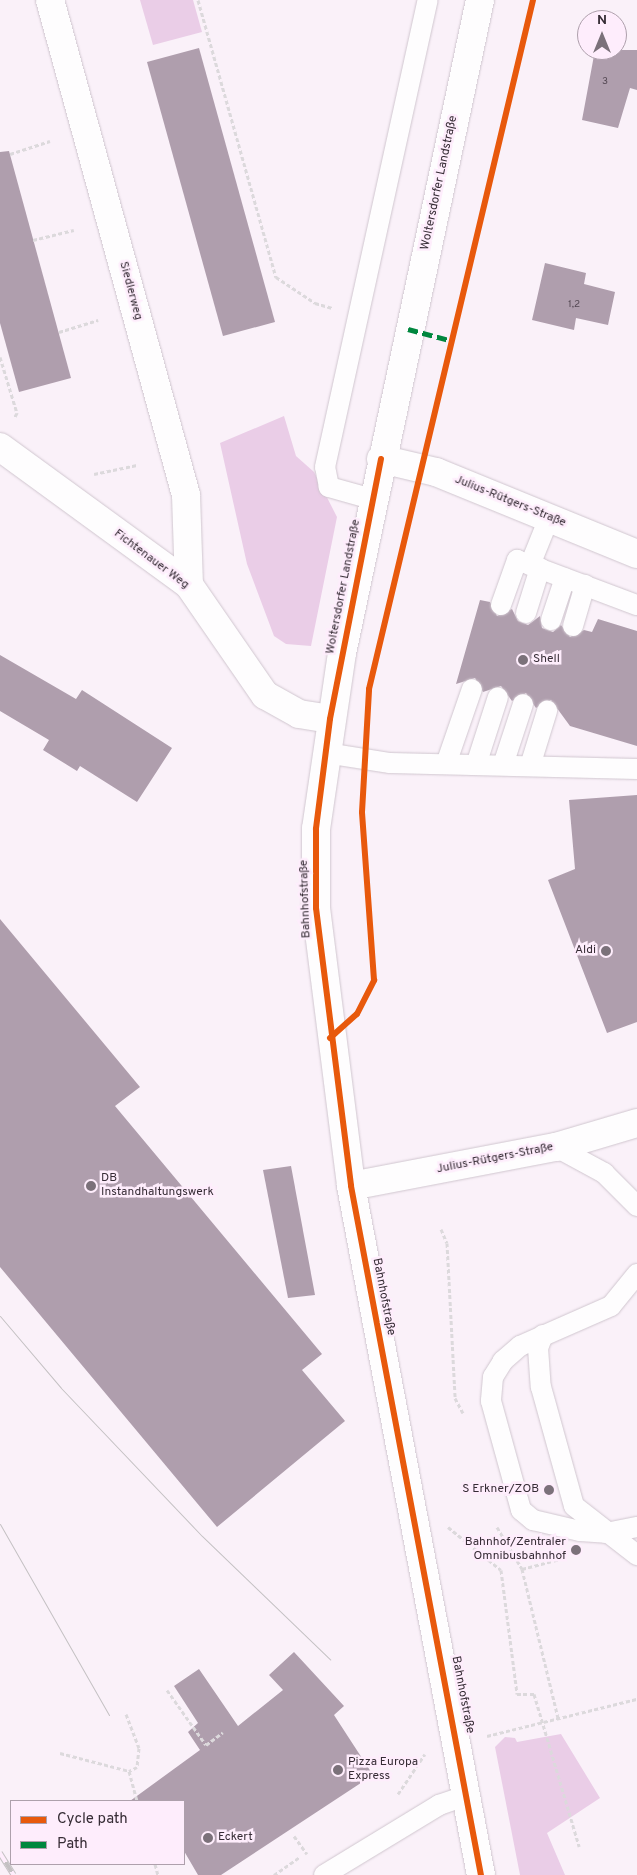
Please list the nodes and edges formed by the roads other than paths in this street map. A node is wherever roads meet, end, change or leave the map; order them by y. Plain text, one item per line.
1 (50, 0) edge
2 (428, 0) edge
3 (480, 0) edge
4 (4, 437) edge
5 (381, 459) junction
6 (372, 500) junction
7 (549, 518) junction
8 (637, 554) edge
9 (535, 567) junction
10 (565, 578) junction
11 (189, 586) junction
12 (585, 586) junction
13 (637, 605) edge
14 (501, 606) dead end
15 (526, 613) dead end
16 (551, 620) dead end
17 (573, 626) dead end
18 (472, 688) dead end
19 (498, 697) dead end
20 (523, 704) dead end
21 (546, 711) dead end
22 (330, 719) junction
23 (326, 753) junction
24 (446, 764) junction
25 (476, 764) junction
26 (503, 765) junction
27 (530, 766) junction
28 (637, 768) edge
29 (637, 1124) edge
30 (556, 1148) junction
31 (351, 1186) junction
32 (637, 1206) edge
33 (635, 1282) edge
34 (542, 1335) junction
35 (637, 1527) edge
36 (606, 1533) junction
37 (637, 1555) edge
38 (468, 1795) junction
39 (364, 1851) junction
40 (324, 1875) edge
41 (352, 1875) edge
42 (481, 1875) edge

1 - 11 main road, Siedlerweg
2 - 6 lane
3 - 5 main road, Woltersdorfer Landstraße
4 - 11 main road, Fichtenauer Weg
5 - 6 main road, Woltersdorfer Landstraße
5 - 7 main road, Julius-Rütgers-Straße
6 - 22 main road, Woltersdorfer Landstraße
7 - 8 main road, Julius-Rütgers-Straße
7 - 9 lane
9 - 10 lane
9 - 14 lane
9 - 15 lane
10 - 12 lane
10 - 16 lane
11 - 22 main road, Fichtenauer Weg
12 - 13 lane
12 - 17 lane
18 - 24 lane
19 - 25 lane
20 - 26 lane
21 - 27 lane
22 - 23 main road, Bahnhofstraße
23 - 24 lane
23 - 31 main road, Bahnhofstraße
24 - 25 lane
25 - 26 lane
26 - 27 lane
27 - 28 lane
29 - 30 main road, Julius-Rütgers-Straße
30 - 31 main road, Julius-Rütgers-Straße
30 - 32 lane
31 - 38 main road, Bahnhofstraße
33 - 34 lane
34 - 36 lane
34 - 36 lane
35 - 36 lane
36 - 37 lane
38 - 39 lane
38 - 42 main road, Bahnhofstraße
39 - 40 lane
39 - 41 lane

